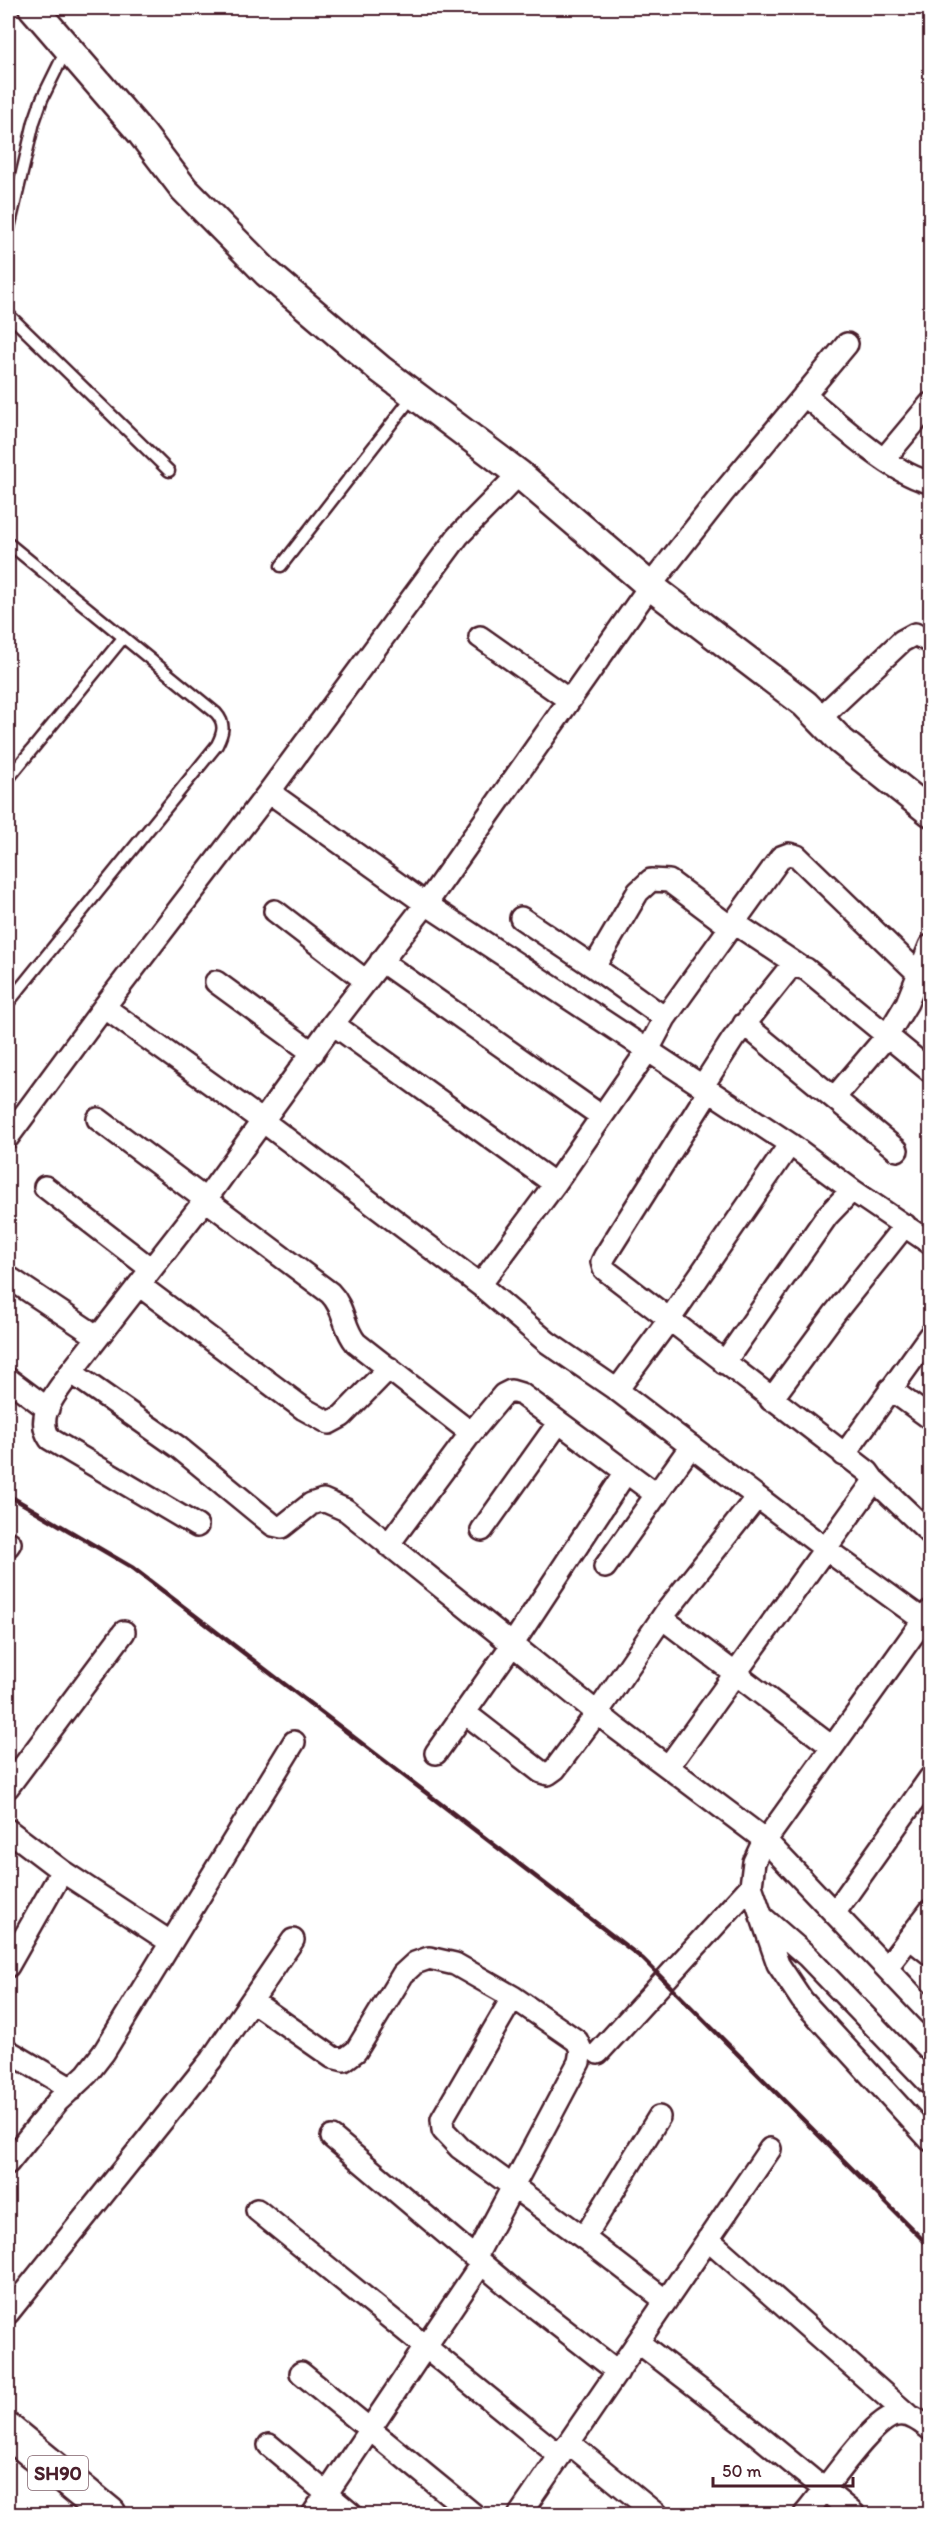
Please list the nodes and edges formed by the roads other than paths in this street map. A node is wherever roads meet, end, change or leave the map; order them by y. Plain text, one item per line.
1 (40, 11) edge
2 (67, 48) junction
3 (8, 232) edge
4 (8, 314) edge
5 (847, 344) dead end
6 (414, 394) junction
7 (804, 395) junction
8 (930, 404) edge
9 (884, 459) junction
10 (169, 471) dead end
11 (519, 474) junction
12 (930, 482) edge
13 (9, 546) edge
14 (281, 566) dead end
15 (651, 586) junction
16 (480, 637) dead end
17 (123, 638) junction
18 (930, 642) edge
19 (569, 700) junction
20 (819, 719) junction
21 (8, 779) edge
22 (269, 792) junction
23 (930, 812) edge
24 (426, 904) junction
25 (275, 911) dead end
26 (521, 918) dead end
27 (731, 924) junction
28 (930, 946) edge
29 (381, 961) junction
30 (799, 966) junction
31 (594, 967) junction
32 (919, 974) junction
33 (366, 981) junction
34 (216, 982) dead end
35 (8, 1003) edge
36 (104, 1007) junction
37 (664, 1018) junction
38 (333, 1024) junction
39 (744, 1024) junction
40 (887, 1036) junction
41 (648, 1050) junction
42 (312, 1053) junction
43 (930, 1071) edge
44 (705, 1089) junction
45 (834, 1098) junction
46 (601, 1116) junction
47 (98, 1119) dead end
48 (264, 1122) junction
49 (8, 1137) edge
50 (790, 1144) junction
51 (897, 1150) dead end
52 (555, 1184) junction
53 (45, 1187) dead end
54 (852, 1190) junction
55 (206, 1198) junction
56 (905, 1225) junction
57 (930, 1242) edge
58 (8, 1276) edge
59 (145, 1277) junction
60 (480, 1285) junction
61 (669, 1320) junction
62 (930, 1335) edge
63 (98, 1337) junction
64 (724, 1363) junction
65 (389, 1368) junction
66 (71, 1372) junction
67 (8, 1379) edge
68 (890, 1389) junction
69 (617, 1390) junction
70 (771, 1400) junction
71 (48, 1409) junction
72 (930, 1418) edge
73 (559, 1422) junction
74 (471, 1433) junction
75 (691, 1446) junction
76 (844, 1455) junction
77 (626, 1472) junction
78 (873, 1479) junction
79 (657, 1495) junction
80 (757, 1497) junction
81 (197, 1526) dead end
82 (482, 1530) dead end
83 (930, 1533) edge
84 (388, 1545) junction
85 (824, 1548) junction
86 (605, 1567) dead end
87 (662, 1618) junction
88 (928, 1619) edge
89 (124, 1632) dead end
90 (512, 1645) junction
91 (736, 1675) junction
92 (465, 1713) junction
93 (597, 1713) junction
94 (294, 1742) dead end
95 (832, 1747) junction
96 (436, 1753) dead end
97 (668, 1767) junction
98 (930, 1778) edge
99 (8, 1787) edge
100 (8, 1830) edge
101 (765, 1840) junction
102 (62, 1871) junction
103 (750, 1886) junction
104 (930, 1911) edge
105 (835, 1912) junction
106 (759, 1914) junction
107 (910, 1938) junction
108 (293, 1940) dead end
109 (170, 1942) junction
110 (930, 1954) edge
111 (8, 1966) edge
112 (887, 1967) junction
113 (513, 1997) junction
114 (252, 2001) junction
115 (930, 2014) edge
116 (8, 2051) edge
117 (598, 2053) dead end
118 (930, 2084) edge
119 (72, 2089) junction
120 (659, 2117) dead end
121 (332, 2138) dead end
122 (930, 2140) edge
123 (770, 2150) dead end
124 (10, 2156) edge
125 (514, 2187) junction
126 (257, 2210) dead end
127 (584, 2238) junction
128 (708, 2239) junction
129 (478, 2261) junction
130 (666, 2301) junction
131 (8, 2313) edge
132 (638, 2342) junction
133 (424, 2346) junction
134 (618, 2372) junction
135 (301, 2373) dead end
136 (909, 2416) junction
137 (930, 2429) edge
138 (370, 2430) junction
139 (8, 2431) edge
140 (268, 2445) dead end
141 (564, 2449) junction
142 (825, 2491) junction
143 (327, 2494) junction
144 (109, 2514) edge
145 (313, 2514) edge
146 (351, 2514) edge
147 (473, 2514) edge
148 (520, 2514) edge
149 (656, 2514) edge
150 (805, 2514) edge
151 (854, 2514) edge

1 - 2 street
2 - 3 lane
2 - 6 street
4 - 10 lane
5 - 7 street
6 - 11 street
6 - 14 lane
7 - 9 street
7 - 15 street
8 - 9 street
9 - 12 street
11 - 15 street
11 - 22 street
13 - 17 lane
15 - 19 street
15 - 20 street
16 - 19 street
17 - 21 lane
17 - 35 lane
18 - 20 street
19 - 24 street
20 - 23 street
22 - 24 street
22 - 36 street
24 - 29 street
24 - 41 street
25 - 33 street
26 - 31 street
27 - 30 street
27 - 31 street
27 - 32 street
27 - 37 street
28 - 32 street
29 - 33 street
29 - 46 street
30 - 39 street
30 - 40 street
31 - 37 street
32 - 40 street
33 - 38 street
34 - 42 street
36 - 48 street
36 - 49 street
37 - 41 street
38 - 42 street
38 - 52 street
39 - 44 street
39 - 45 street
40 - 43 street
40 - 45 street
41 - 44 street
41 - 46 street
42 - 48 street
44 - 50 street
44 - 61 street
45 - 51 street
46 - 52 street
47 - 55 street
48 - 55 street
48 - 60 street
50 - 54 street
50 - 61 street
52 - 60 street
53 - 59 street
54 - 56 street
54 - 64 street
55 - 59 street
55 - 65 street
56 - 57 street
56 - 70 street
58 - 63 street
59 - 63 street
59 - 65 street
60 - 69 street
61 - 64 street
61 - 69 street
62 - 68 street
63 - 66 street
64 - 70 street
65 - 74 street
66 - 71 street
66 - 84 street
67 - 71 street
68 - 72 street
68 - 76 street
69 - 75 street
70 - 76 street
71 - 81 street
73 - 74 street
73 - 77 street
73 - 82 street
74 - 84 street
75 - 79 street
75 - 80 street
76 - 78 street
77 - 79 street
77 - 90 street
78 - 83 street
78 - 85 street
79 - 86 street
80 - 85 street
80 - 87 street
84 - 90 street
85 - 88 street
85 - 91 street
87 - 91 street
87 - 93 street
88 - 95 street
89 - 99 street
90 - 92 street
90 - 93 street
91 - 95 street
91 - 97 street
92 - 93 street
92 - 96 street
93 - 97 street
94 - 109 street
95 - 101 street
97 - 101 street
98 - 105 street
100 - 102 street
101 - 103 street
101 - 105 street
102 - 109 street
102 - 111 street
103 - 106 street
103 - 117 street
104 - 107 street
105 - 112 street
106 - 118 street
106 - 122 street
107 - 110 street
107 - 112 street
108 - 114 street
109 - 119 street
112 - 115 street
113 - 114 street
113 - 125 street
113 - 125 street
114 - 131 street
116 - 119 street
119 - 124 street
120 - 127 street
121 - 129 street
123 - 128 street
125 - 127 street
125 - 129 street
126 - 133 street
127 - 130 street
128 - 130 street
128 - 136 street
129 - 133 street
129 - 134 street
130 - 132 street
132 - 134 street
132 - 142 street
133 - 138 street
133 - 141 street
134 - 141 street
135 - 138 street
136 - 137 street
136 - 142 street
138 - 143 street
138 - 147 street
139 - 144 main road, SH90
140 - 143 street
141 - 148 street
141 - 149 street
142 - 150 street
142 - 151 street
143 - 145 street
143 - 146 street

